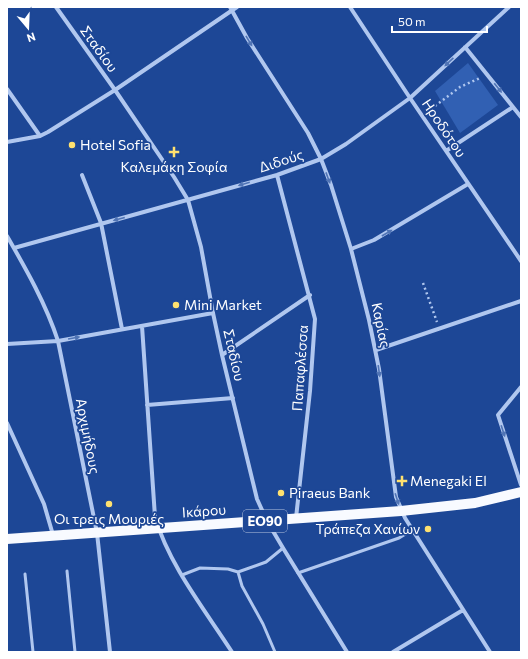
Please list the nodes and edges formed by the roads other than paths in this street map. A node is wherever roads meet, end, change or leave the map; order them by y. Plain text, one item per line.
1 (56, 7) edge
2 (237, 7) edge
3 (350, 7) edge
4 (509, 7) edge
5 (231, 9) edge
6 (465, 47) junction
7 (7, 89) edge
8 (115, 90) junction
9 (410, 98) junction
10 (513, 107) junction
11 (521, 117) edge
12 (40, 136) junction
13 (7, 142) edge
14 (446, 150) junction
15 (321, 159) junction
16 (82, 175) dead end
17 (276, 175) junction
18 (468, 184) junction
19 (188, 200) junction
20 (101, 223) junction
21 (7, 236) edge
22 (14, 248) junction
23 (351, 249) junction
24 (521, 261) edge
25 (310, 295) junction
26 (521, 301) edge
27 (213, 313) junction
28 (142, 326) junction
29 (122, 329) junction
30 (58, 341) junction
31 (7, 344) edge
32 (376, 350) junction
33 (222, 355) junction
34 (521, 387) edge
35 (233, 398) junction
36 (147, 405) junction
37 (7, 423) edge
38 (521, 485) edge
39 (521, 492) edge
40 (401, 511) junction
41 (296, 519) junction
42 (267, 520) junction
43 (158, 528) junction
44 (412, 530) junction
45 (97, 533) junction
46 (54, 536) junction
47 (7, 539) edge
48 (283, 548) junction
49 (67, 571) dead end
50 (238, 572) junction
51 (298, 573) junction
52 (25, 574) dead end
53 (182, 575) junction
54 (462, 610) junction
55 (33, 652) edge
56 (75, 652) edge
57 (110, 652) edge
58 (232, 652) edge
59 (275, 652) edge
60 (347, 652) edge
61 (392, 652) edge
62 (490, 652) edge

1 - 8 street, Σταδίου
2 - 5 street
3 - 9 street, Ηροδότου
4 - 6 street, Διδούς
5 - 8 street
5 -> 15 street, Καρίας
6 -> 9 street, Διδούς
6 -> 10 street
7 - 12 street
8 - 12 street
8 - 19 street, Σταδίου
9 - 14 street, Ηροδότου
9 - 15 street, Διδούς
10 - 11 street
10 - 14 street
12 - 13 street
14 - 18 street, Ηροδότου
15 - 17 street, Διδούς
15 -> 23 street, Καρίας
16 - 20 street
17 -> 19 street, Διδούς
17 - 25 street, Παπαφλέσσα
23 -> 18 street
18 - 24 street, Ηροδότου
19 -> 20 street, Διδούς
19 - 27 street, Σταδίου
20 - 22 street, Διδούς
20 - 29 street
21 - 22 street, Αρχιμήδους
22 - 30 street, Αρχιμήδους
23 - 32 street, Καρίας
25 - 33 street
25 - 41 street, Παπαφλέσσα
26 - 32 street
27 - 28 street
27 - 33 street, Σταδίου
28 - 29 street
28 - 36 street
30 -> 29 street
30 - 31 street
30 - 45 street, Αρχιμήδους
32 -> 40 street, Καρίας
33 - 35 street, Σταδίου
34 -> 38 street
35 - 36 street
35 - 42 street, Σταδίου
36 - 43 street
37 - 46 street
39 - 40 main road, Ικάρου / ΕΟ90
40 - 41 main road, Ικάρου / ΕΟ90
40 - 44 street, Καρίας
41 - 42 main road, Ικάρου / ΕΟ90
42 - 43 main road, Ικάρου / ΕΟ90
42 - 48 street, Σταδίου
43 - 45 main road, Ικάρου / ΕΟ90
43 - 53 street
44 - 51 lane
44 - 54 street, Καρίας
45 - 46 main road, Ικάρου / ΕΟ90
45 - 57 street, Αρχιμήδους
46 - 47 main road, Ικάρου / ΕΟ90
48 - 50 lane
48 - 51 street, Σταδίου
49 - 56 lane
50 - 53 lane
50 - 59 lane
51 - 60 street, Σταδίου
52 - 55 lane
53 - 58 street
54 - 61 street
54 - 62 street, Καρίας

